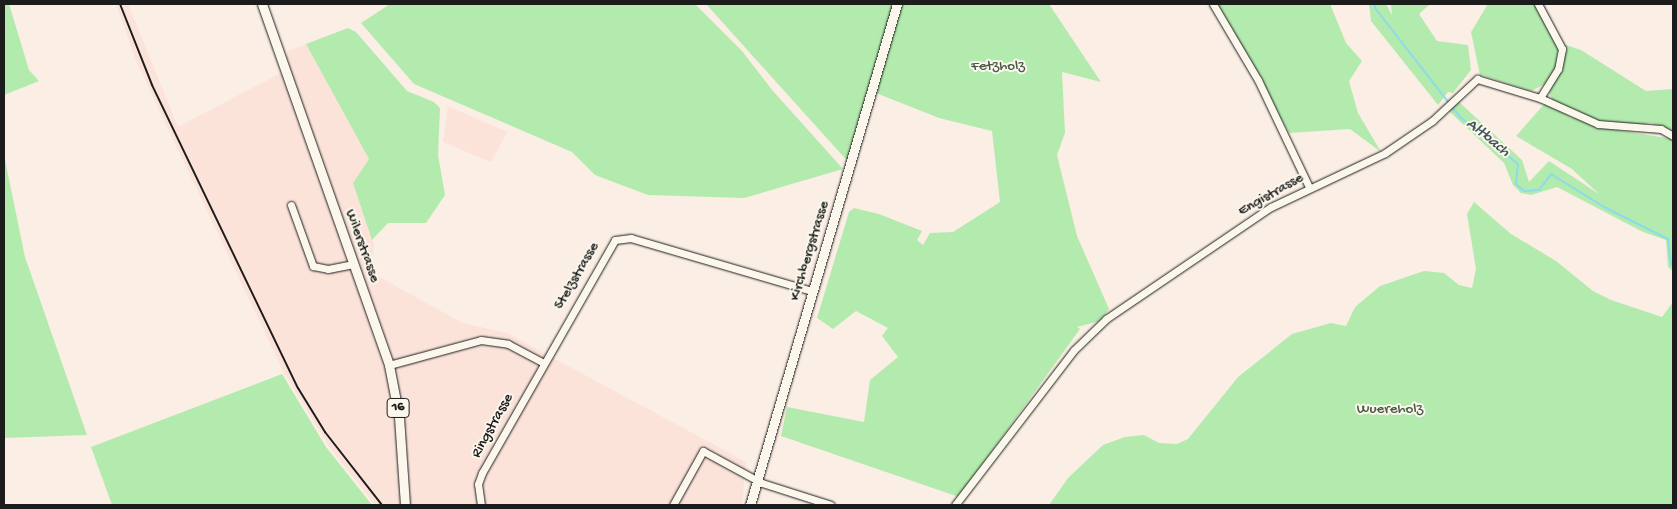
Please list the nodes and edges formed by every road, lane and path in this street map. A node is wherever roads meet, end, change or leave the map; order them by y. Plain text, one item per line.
1 (262, 4) edge
2 (897, 4) edge
3 (1212, 4) edge
4 (1538, 4) edge
5 (1540, 98) junction
6 (1673, 136) edge
7 (1309, 187) junction
8 (291, 206) dead end
9 (354, 264) junction
10 (812, 291) junction
11 (543, 363) junction
12 (389, 365) junction
13 (756, 480) junction
14 (405, 505) edge
15 (481, 505) edge
16 (672, 505) edge
17 (750, 505) edge
18 (831, 505) edge
19 (955, 505) edge

1 - 9 main road, Wilerstrasse / 16
2 - 10 main road, Kirchbergstrasse
3 - 7 street
4 - 5 street
5 - 6 street, Engistrasse
5 - 7 street, Engistrasse
7 - 19 street, Engistrasse
8 - 9 street
9 - 12 main road, Wilerstrasse / 16
10 - 11 street, Stelzstrasse
10 - 13 main road, Kirchbergstrasse
11 - 12 street
11 - 15 street, Ringstrasse
12 - 14 main road, Wilerstrasse / 16
13 - 16 street
13 - 17 main road, Kirchbergstrasse
13 - 18 street

